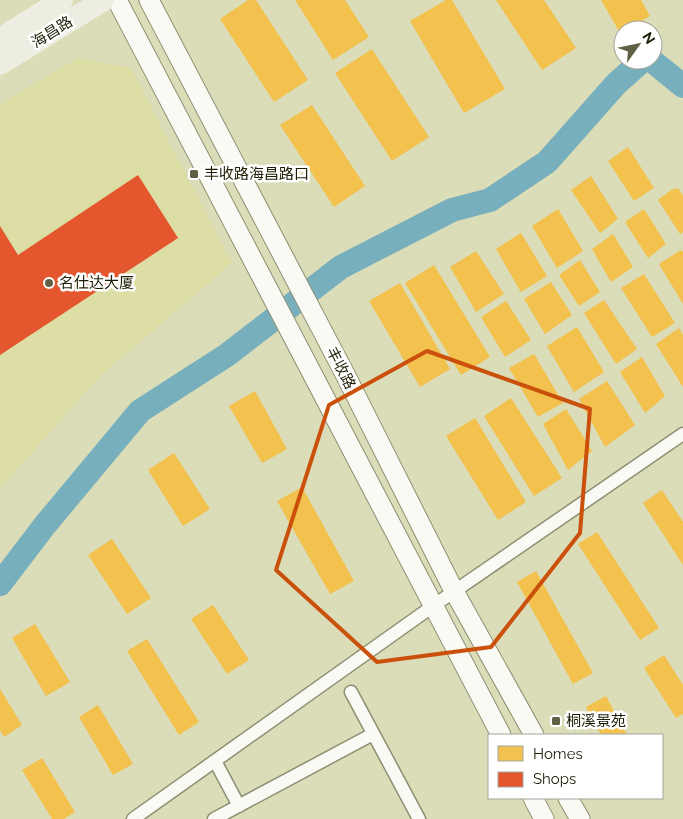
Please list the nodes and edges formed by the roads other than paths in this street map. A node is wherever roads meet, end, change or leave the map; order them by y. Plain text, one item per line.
1 (62, 0) edge
2 (104, 0) edge
3 (117, 0) edge
4 (149, 0) edge
5 (0, 39) edge
6 (0, 64) edge
7 (683, 434) edge
8 (454, 591) junction
9 (433, 606) junction
10 (351, 692) dead end
11 (373, 734) junction
12 (500, 734) edge
13 (533, 734) edge
14 (215, 760) junction
15 (534, 799) edge
16 (569, 799) edge
17 (239, 806) junction
18 (133, 819) edge
19 (214, 819) edge
20 (418, 819) edge
21 (544, 819) edge
22 (580, 819) edge

1 - 5 main road, 海昌路
2 - 6 main road, 海昌路
3 - 9 main road, 丰收路
4 - 8 main road, 丰收路
7 - 8 street
8 - 9 street
8 - 13 main road, 丰收路
9 - 12 main road, 丰收路
9 - 14 street
10 - 11 street
11 - 17 street
11 - 20 street
14 - 17 street
14 - 18 street
15 - 21 main road
16 - 22 main road
17 - 19 street

